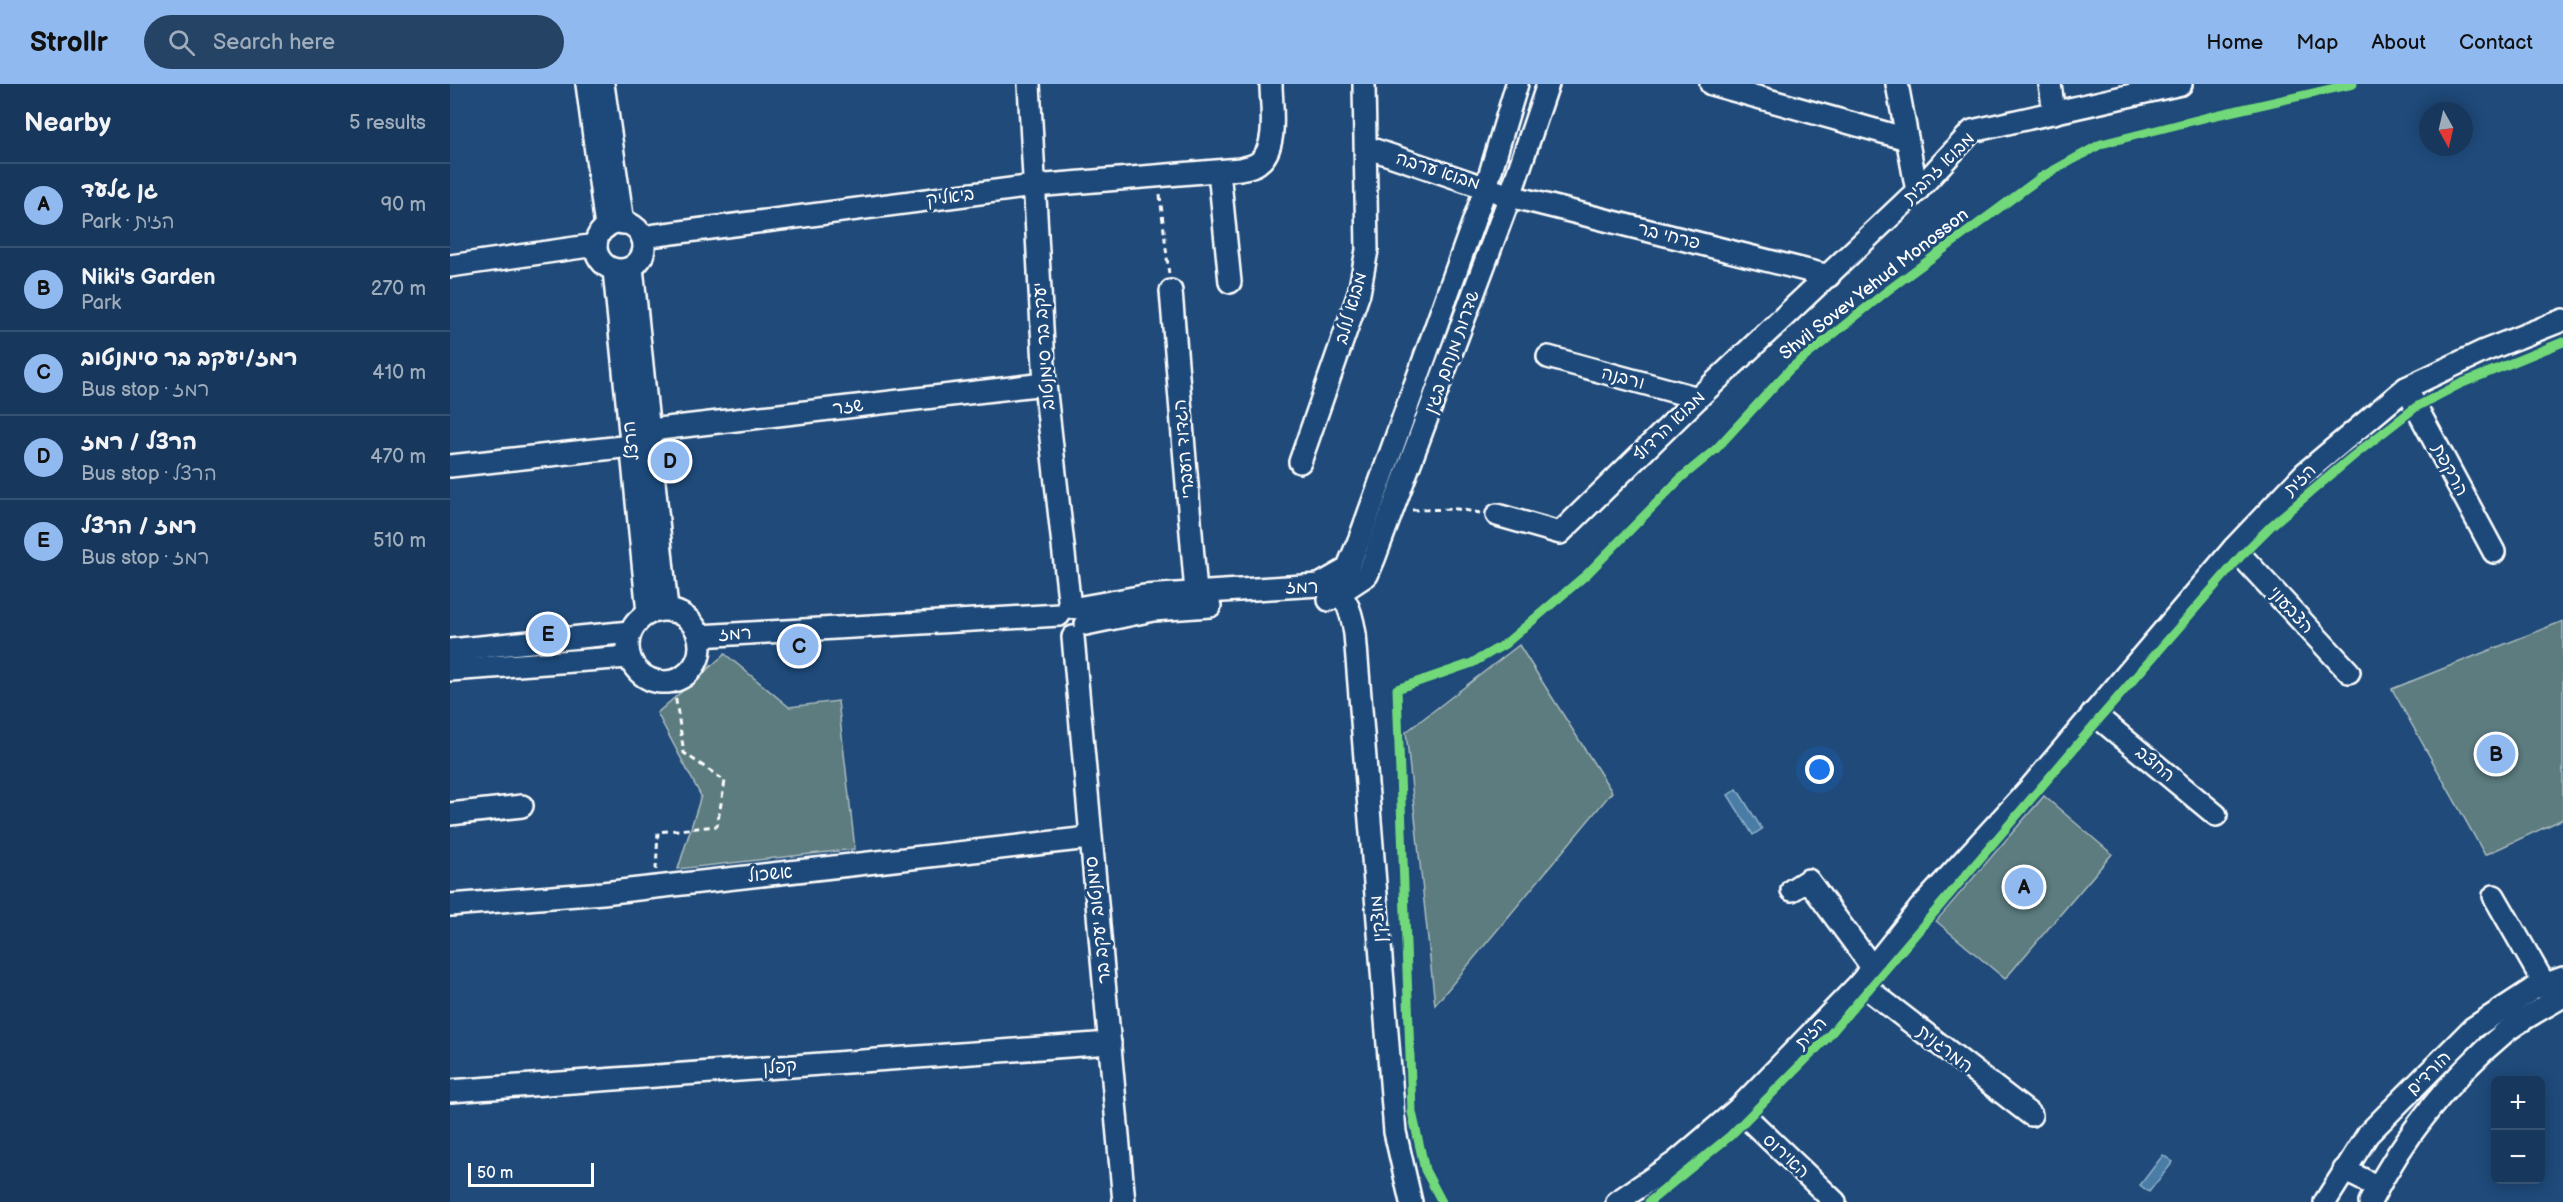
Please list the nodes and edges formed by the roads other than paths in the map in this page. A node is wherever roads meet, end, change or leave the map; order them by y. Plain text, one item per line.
1 (587, 84) edge
2 (603, 84) edge
3 (1029, 84) edge
4 (1271, 84) edge
5 (1364, 84) edge
6 (1517, 84) edge
7 (1548, 84) edge
8 (1711, 84) edge
9 (1897, 84) edge
10 (2050, 84) edge
11 (2181, 84) edge
12 (2054, 112) junction
13 (1907, 139) junction
14 (1366, 147) junction
15 (1219, 171) junction
16 (1034, 186) junction
17 (1486, 187) junction
18 (1917, 190) junction
19 (1510, 196) junction
20 (608, 231) junction
21 (642, 237) junction
22 (450, 266) edge
23 (623, 268) junction
24 (1829, 276) junction
25 (1230, 282) dead end
26 (1171, 291) road end
27 (2563, 320) edge
28 (1548, 357) dead end
29 (1046, 384) junction
30 (2406, 388) junction
31 (1698, 398) junction
32 (650, 430) junction
33 (631, 446) junction
34 (1300, 462) dead end
35 (450, 466) edge
36 (1497, 515) road end
37 (2234, 548) junction
38 (2494, 552) dead end
39 (1329, 592) junction
40 (1197, 600) junction
41 (657, 611) junction
42 (1073, 618) junction
43 (630, 632) junction
44 (1355, 634) joint
45 (699, 636) junction
46 (450, 650) edge
47 (629, 657) junction
48 (450, 670) edge
49 (2349, 672) dead end
50 (2093, 713) junction
51 (522, 806) dead end
52 (450, 814) edge
53 (2216, 815) dead end
54 (1089, 838) junction
55 (1792, 890) dead end
56 (2494, 896) dead end
57 (450, 905) edge
58 (1866, 975) junction
59 (2554, 982) edge
60 (2563, 996) edge
61 (1110, 1043) junction
62 (450, 1091) edge
63 (1738, 1109) junction
64 (2031, 1115) dead end
65 (2344, 1170) junction
66 (2374, 1195) edge
67 (1124, 1202) edge
68 (1411, 1202) edge
69 (1617, 1202) edge
70 (1834, 1202) edge
71 (2325, 1202) edge

1 - 20 street
2 - 20 street
3 - 16 street, יעקב בר סימנטוב
4 - 15 street, ביאליק
5 - 14 street, מבוא לולב
6 - 17 street, שדרות מנחם בגין
7 - 19 street, שדרות מנחם בגין
8 - 13 street
9 - 13 street
10 - 12 street
11 - 12 street, מבוא זהבית
12 - 18 street, מבוא זהבית
13 - 18 street
14 - 17 street, מבוא ערבה
14 - 34 street, מבוא לולב
15 - 16 street, ביאליק
15 - 25 street
16 - 21 street, ביאליק
16 - 29 street, יעקב בר סימנטוב
17 - 19 street, מבוא ערבה
17 - 39 street, שדרות מנחם בגין
18 - 24 street, מבוא זהבית
19 - 24 street, פרחי בר
19 - 39 street, שדרות מנחם בגין
20 - 21 street
20 - 22 street
20 - 23 street
21 - 23 street
23 - 32 street, הרצל
23 - 33 street, הרצל
24 - 31 street, מבוא הרדוף
26 - 40 street, הגדוד העברי
27 - 30 street, הזית
28 - 31 street, ורבנה
29 - 32 street, שזר
29 - 42 street, יעקב בר סימנטוב
30 - 37 street, הזית
30 - 38 street, הרקפת
31 - 36 street, מבוא הרדוף
32 - 41 street, הרצל
33 - 35 street
33 - 41 street, הרצל
37 - 49 street, הצבעוני
37 - 50 street, הזית
39 - 40 street, רמז
39 - 44 street, רמז
40 - 42 street, רמז
41 - 43 street
41 - 45 street
42 - 45 street, רמז
42 - 54 street, סימנטוב יעקב בר
43 - 46 street
43 - 47 street
44 - 68 street, מוצקין
45 - 47 street
47 - 48 street
50 - 53 street, החצב
50 - 58 street, הזית
51 - 52 street
54 - 57 street, אשכול
54 - 61 street, סימנטוב יעקב בר
55 - 58 street, המרגנית
56 - 59 street
58 - 63 street, הזית
58 - 64 street, המרגנית
59 - 65 street, הורדים
60 - 66 street, הורדים
61 - 62 street, קפלן
61 - 67 street, סימנטוב יעקב בר
63 - 69 street, הזית
63 - 70 street, האירוס
65 - 66 street
65 - 71 street, הורדים

